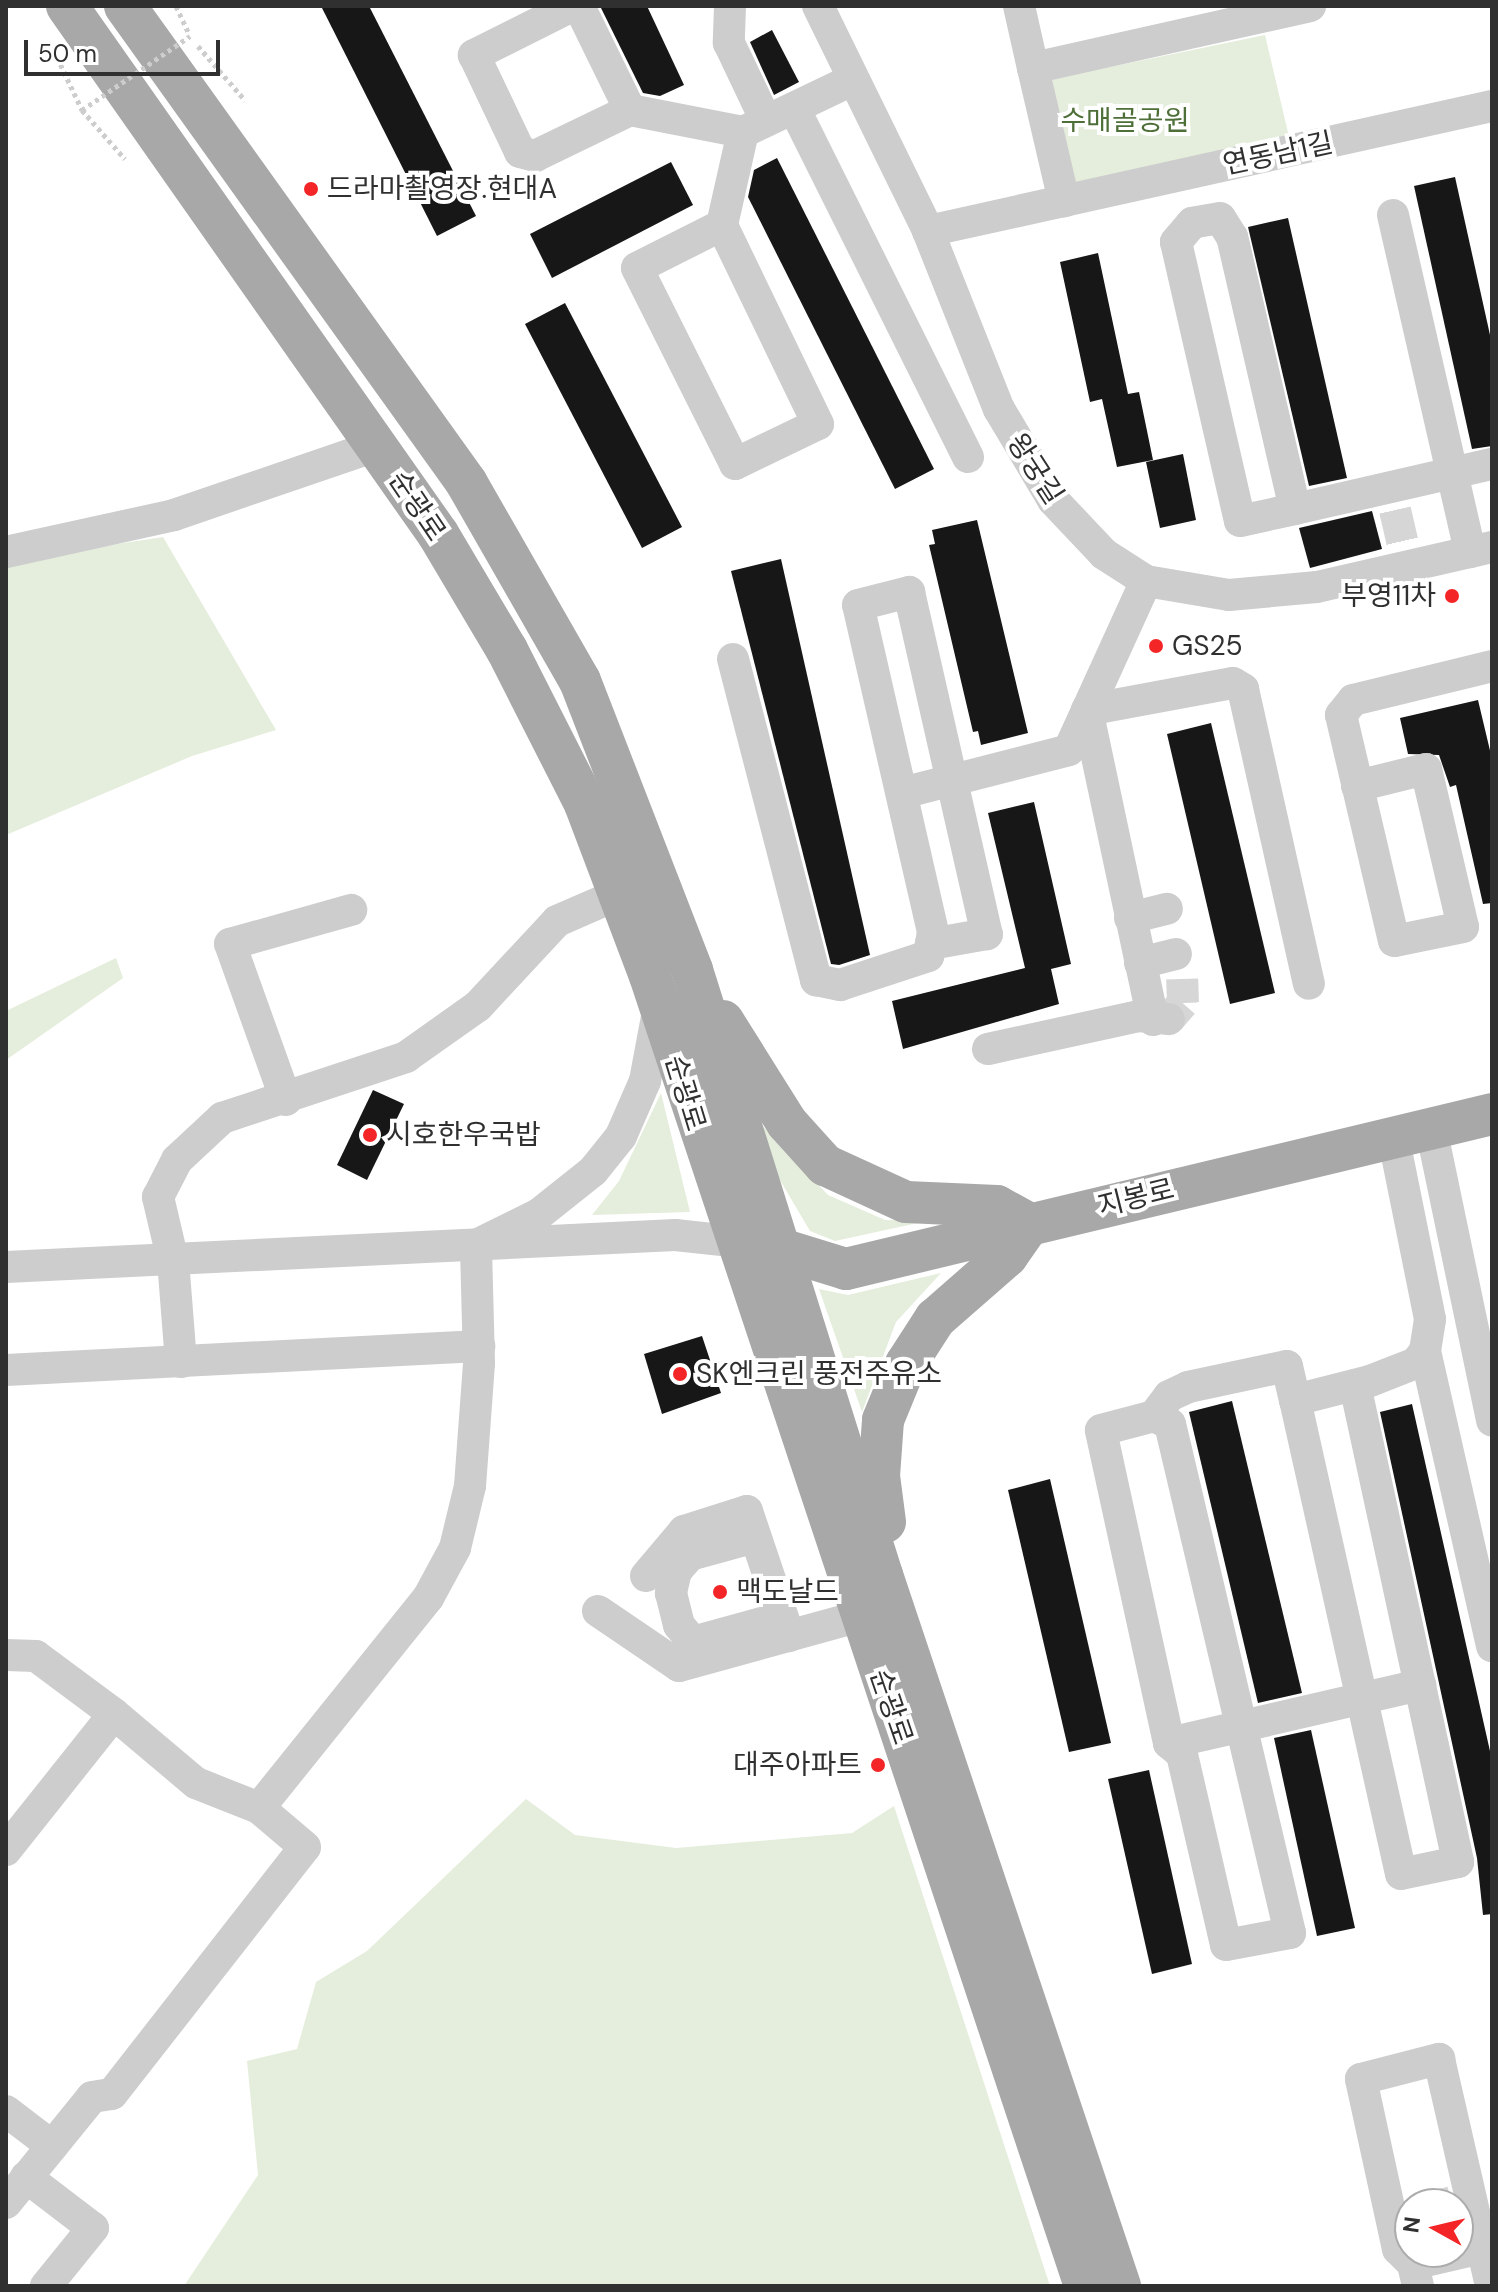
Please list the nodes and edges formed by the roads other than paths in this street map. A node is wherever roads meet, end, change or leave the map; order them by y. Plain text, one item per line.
1 (67, 6) edge
2 (125, 6) edge
3 (572, 6) edge
4 (579, 6) edge
5 (730, 6) edge
6 (818, 6) edge
7 (1019, 6) edge
8 (1310, 6) edge
9 (1033, 68) junction
10 (850, 81) junction
11 (1492, 106) edge
12 (630, 110) junction
13 (768, 120) junction
14 (1064, 201) junction
15 (1393, 215) dead end
16 (722, 225) junction
17 (928, 231) junction
18 (376, 446) junction
19 (968, 457) dead end
20 (1492, 464) edge
21 (1452, 473) junction
22 (1295, 509) junction
23 (1481, 549) edge
24 (6, 552) edge
25 (1146, 581) junction
26 (733, 659) dead end
27 (1492, 666) edge
28 (1087, 710) junction
29 (951, 776) junction
30 (1357, 786) junction
31 (902, 793) junction
32 (619, 894) junction
33 (1167, 909) dead end
34 (351, 910) dead end
35 (1130, 918) junction
36 (931, 944) junction
37 (1176, 954) dead end
38 (1140, 963) junction
39 (692, 970) junction
40 (1309, 984) dead end
41 (659, 1006) junction
42 (988, 1049) dead end
43 (286, 1100) junction
44 (1492, 1114) edge
45 (1412, 1132) junction
46 (1029, 1224) junction
47 (733, 1239) junction
48 (476, 1245) junction
49 (781, 1249) junction
50 (173, 1261) junction
51 (6, 1267) edge
52 (479, 1346) junction
53 (1425, 1351) junction
54 (181, 1362) junction
55 (6, 1370) edge
56 (1355, 1385) junction
57 (1295, 1400) junction
58 (1154, 1416) junction
59 (1492, 1421) edge
60 (755, 1537) junction
61 (882, 1575) junction
62 (646, 1576) dead end
63 (598, 1611) dead end
64 (860, 1616) junction
65 (786, 1627) junction
66 (1492, 1646) edge
67 (6, 1655) edge
68 (1420, 1685) junction
69 (1362, 1699) junction
70 (114, 1714) junction
71 (1241, 1725) junction
72 (1169, 1743) junction
73 (259, 1808) junction
74 (6, 1850) edge
75 (6, 2111) edge
76 (52, 2146) junction
77 (26, 2177) junction
78 (6, 2203) edge
79 (1482, 2248) junction
80 (1474, 2249) edge
81 (1416, 2275) edge
82 (46, 2286) edge
83 (1085, 2286) edge
84 (1120, 2286) edge
85 (1491, 2286) edge

1 - 18 main road, 순광로
2 - 39 main road, 순광로
3 - 12 street
4 - 12 street
5 - 13 street
6 - 10 street, 왕궁길
7 - 9 street
8 - 9 street
9 - 14 street
10 - 13 street
10 - 17 street, 왕궁길
11 - 14 street, 연동남1길
12 - 13 street
13 - 16 street
13 - 19 street
14 - 17 street, 연동남1길
15 - 21 street
16 - 16 street
17 - 25 street, 왕궁길
18 - 24 street
18 - 32 main road, 순광로
20 - 21 street
21 - 22 street
21 - 23 street
22 - 22 street
23 - 25 street, 왕궁길
25 - 28 street
26 - 36 street
27 - 30 street
28 - 29 street
28 - 35 street
28 - 40 street
29 - 31 street
29 - 31 street
29 - 36 street
30 - 30 street
31 - 36 street
32 - 41 main road, 순광로
32 - 43 street
33 - 35 street
34 - 43 street
35 - 38 street
37 - 38 street
38 - 42 street
39 - 46 main road
39 - 49 main road, 순광로
41 - 47 main road, 순광로
41 - 48 street
43 - 50 street
44 - 45 main road, 지봉로
45 - 46 main road, 지봉로
45 - 53 street
45 - 59 street
46 - 49 main road, 지봉로
46 - 61 main road
47 - 48 street
47 - 49 street
47 - 64 main road, 순광로
48 - 50 street
48 - 52 street
49 - 61 main road, 순광로
50 - 51 street
50 - 54 street
52 - 54 street
52 - 73 street
53 - 56 street
53 - 66 street
54 - 55 street
56 - 57 street
56 - 68 street
57 - 58 street
57 - 69 street
58 - 71 street
58 - 72 street
60 - 62 street
60 - 65 street
60 - 65 street
61 - 84 main road, 순광로
63 - 65 street
64 - 65 street
64 - 83 main road, 순광로
67 - 70 street
68 - 69 street
68 - 69 street
69 - 71 street
70 - 73 street
70 - 74 street
71 - 72 street
71 - 72 street
73 - 76 street
75 - 76 street
76 - 77 street
77 - 78 street
77 - 82 street
79 - 80 street
79 - 81 street
79 - 85 street

